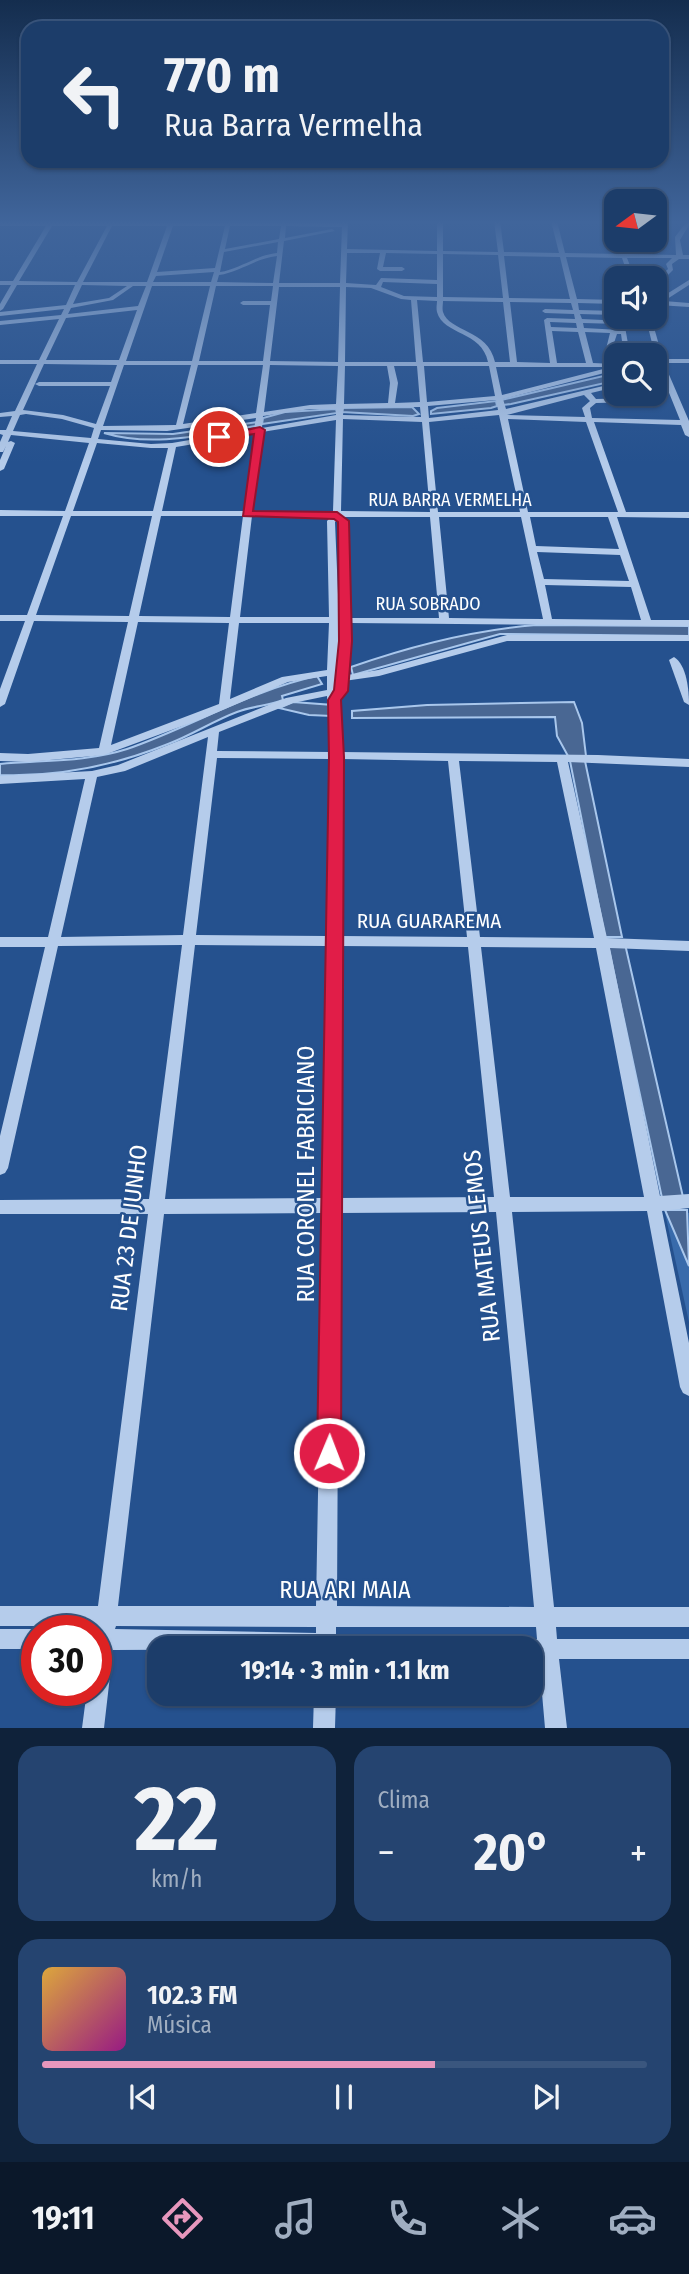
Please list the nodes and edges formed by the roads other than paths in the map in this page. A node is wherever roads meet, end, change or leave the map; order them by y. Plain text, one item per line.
1 (576, 301) edge
2 (75, 302) edge
3 (97, 302) edge
4 (143, 302) edge
5 (209, 302) edge
6 (342, 302) edge
7 (414, 302) edge
8 (440, 302) edge
9 (507, 302) edge
10 (542, 302) edge
11 (243, 303) dead end
12 (275, 303) joint
13 (667, 304) edge
14 (689, 304) edge
15 (73, 306) junction
16 (140, 308) junction
17 (0, 312) edge
18 (545, 312) junction
19 (579, 312) junction
20 (604, 313) edge
21 (68, 317) junction
22 (547, 320) junction
23 (604, 320) edge
24 (581, 321) junction
25 (0, 323) edge
26 (548, 329) junction
27 (624, 329) edge
28 (583, 330) junction
29 (614, 332) junction
30 (624, 332) junction
31 (611, 343) edge
32 (625, 343) edge
33 (689, 361) edge
34 (0, 362) edge
35 (45, 362) junction
36 (267, 362) junction
37 (667, 362) edge
38 (120, 363) junction
39 (195, 363) junction
40 (342, 364) junction
41 (390, 365) junction
42 (420, 365) junction
43 (494, 365) junction
44 (514, 365) junction
45 (557, 365) junction
46 (590, 365) junction
47 (604, 366) edge
48 (604, 370) edge
49 (570, 380) junction
50 (667, 382) edge
51 (39, 384) junction
52 (113, 384) junction
53 (604, 388) edge
54 (586, 392) junction
55 (499, 398) junction
56 (594, 401) junction
57 (604, 401) edge
58 (391, 405) junction
59 (424, 405) junction
60 (341, 406) junction
61 (26, 412) junction
62 (16, 413) junction
63 (0, 415) edge
64 (261, 415) junction
65 (504, 415) junction
66 (340, 417) junction
67 (589, 419) junction
68 (427, 420) junction
69 (687, 423) edge
70 (98, 426) junction
71 (179, 427) junction
72 (260, 430) junction
73 (8, 431) edge
74 (689, 435) edge
75 (94, 439) junction
76 (172, 445) junction
77 (2, 452) edge
78 (0, 468) edge
79 (0, 513) edge
80 (69, 513) junction
81 (158, 514) junction
82 (247, 514) junction
83 (436, 515) junction
84 (623, 515) junction
85 (689, 515) edge
86 (337, 516) junction
87 (523, 516) junction
88 (612, 516) junction
89 (531, 549) junction
90 (623, 552) junction
91 (538, 582) junction
92 (635, 584) junction
93 (0, 618) edge
94 (33, 618) junction
95 (135, 619) junction
96 (334, 621) junction
97 (346, 621) junction
98 (444, 621) junction
99 (548, 621) junction
100 (235, 622) junction
101 (648, 622) junction
102 (689, 622) edge
103 (689, 638) edge
104 (674, 660) dead end
105 (337, 683) junction
106 (689, 702) edge
107 (0, 704) edge
108 (224, 704) junction
109 (214, 733) junction
110 (104, 751) junction
111 (213, 754) junction
112 (0, 757) edge
113 (337, 757) junction
114 (453, 758) junction
115 (562, 759) junction
116 (689, 763) edge
117 (92, 775) junction
118 (0, 780) edge
119 (191, 940) junction
120 (0, 942) edge
121 (333, 942) junction
122 (473, 943) junction
123 (602, 943) junction
124 (51, 944) junction
125 (689, 946) edge
126 (0, 1168) edge
127 (689, 1201) edge
128 (503, 1204) junction
129 (655, 1204) junction
130 (156, 1207) junction
131 (0, 1208) edge
132 (332, 1208) junction
133 (689, 1387) edge
134 (107, 1615) edge
135 (112, 1615) edge
136 (0, 1616) edge
137 (21, 1616) edge
138 (327, 1616) junction
139 (546, 1616) junction
140 (689, 1617) edge
141 (326, 1636) edge
142 (542, 1636) edge
143 (0, 1639) edge
144 (21, 1639) edge
145 (112, 1639) edge
146 (147, 1641) edge
147 (543, 1649) edge
148 (689, 1649) edge
149 (543, 1668) edge
150 (95, 1706) edge
151 (325, 1706) edge
152 (93, 1728) edge
153 (324, 1728) edge
154 (556, 1728) edge

1 - 19 street
2 - 15 street
3 - 15 street
4 - 16 street
5 - 39 street
6 - 40 street, RUA CORONEL FABRICIANO
7 - 42 street
8 - 43 street
9 - 44 street
10 - 18 street
11 - 12 street
12 - 36 street
13 - 14 street
15 - 17 street
15 - 21 street
16 - 21 street
16 - 38 street
18 - 19 street
18 - 22 street
19 - 20 street
19 - 24 street
21 - 25 street
21 - 35 street
22 - 24 street
22 - 26 street
23 - 24 street
24 - 28 street
26 - 28 street
26 - 45 street
27 - 30 street
28 - 29 street
28 - 46 street
29 - 30 street
29 - 31 street
30 - 32 street
33 - 37 street
34 - 35 street
35 - 38 street
35 - 51 street
35 - 62 street
36 - 39 street
36 - 40 street
36 - 64 street
38 - 39 street
38 - 52 street
39 - 71 street
40 - 41 street
40 - 60 street, RUA CORONEL FABRICIANO
41 - 42 street
41 - 58 street
42 - 43 street
42 - 59 street
43 - 44 street
43 - 55 street
44 - 45 street
45 - 46 street
45 - 49 street
46 - 47 street
48 - 49 street
49 - 55 street
50 - 69 street
51 - 52 street
51 - 61 street
52 - 70 street
53 - 54 street
54 - 56 street
54 - 65 street
55 - 59 street
55 - 65 street
56 - 57 street
56 - 67 street
58 - 59 street
58 - 60 street
59 - 68 street
60 - 64 street
60 - 66 street, RUA CORONEL FABRICIANO
61 - 62 street
61 - 70 street
61 - 73 street
62 - 63 street
62 - 73 street
64 - 71 street
64 - 72 street
65 - 67 street
65 - 68 street
65 - 87 street
66 - 68 street
66 - 72 street
66 - 86 street, RUA CORONEL FABRICIANO
67 - 69 street
67 - 84 street
68 - 83 street
69 - 74 street
70 - 71 street
70 - 75 street
72 - 76 street
72 - 82 street
73 - 75 street
73 - 77 street
75 - 76 street
75 - 80 street
76 - 81 street
77 - 78 street
79 - 80 street, RUA BARRA VERMELHA
80 - 81 street, RUA BARRA VERMELHA
80 - 94 street
81 - 82 street, RUA BARRA VERMELHA
81 - 95 street
82 - 86 street, RUA BARRA VERMELHA
82 - 100 street
83 - 86 street, RUA BARRA VERMELHA
83 - 87 street, RUA BARRA VERMELHA
83 - 98 street
84 - 85 street, RUA BARRA VERMELHA
84 - 88 street, RUA BARRA VERMELHA
86 - 96 street, RUA CORONEL FABRICIANO
86 - 97 street, RUA CORONEL FABRICIANO
87 - 88 street, RUA BARRA VERMELHA
87 - 89 street
88 - 90 street
89 - 90 street
89 - 91 street
90 - 92 street
91 - 92 street
91 - 99 street
92 - 101 street
93 - 94 street, RUA SOBRADO
94 - 95 street, RUA SOBRADO
94 - 107 street
95 - 100 street, RUA SOBRADO
95 - 110 street
96 - 97 street, RUA SOBRADO
96 - 100 street, RUA SOBRADO
96 - 105 street, RUA CORONEL FABRICIANO
97 - 98 street, RUA SOBRADO
97 - 105 street, RUA CORONEL FABRICIANO
98 - 99 street, RUA SOBRADO
99 - 101 street, RUA SOBRADO
100 - 108 street
101 - 102 street, RUA SOBRADO
103 - 105 street, RUA SOBRADO
104 - 106 street
105 - 108 street
105 - 109 street
105 - 113 street, RUA CORONEL FABRICIANO
108 - 110 street
109 - 111 street, RUA 23 DE JUNHO
109 - 117 street
110 - 112 street
111 - 113 street
111 - 119 street, RUA 23 DE JUNHO
113 - 114 street
113 - 121 street, RUA CORONEL FABRICIANO
114 - 115 street
114 - 122 street, RUA MATEUS LEMOS
115 - 116 street
115 - 123 street
117 - 118 street
117 - 124 street
119 - 121 street, RUA GUARAREMA
119 - 124 street, RUA GUARAREMA
119 - 130 street, RUA 23 DE JUNHO
120 - 124 street, RUA GUARAREMA
121 - 122 street, RUA GUARAREMA
121 - 132 street, RUA CORONEL FABRICIANO
122 - 123 street, RUA GUARAREMA
122 - 128 street, RUA MATEUS LEMOS
123 - 125 street, RUA GUARAREMA
123 - 129 street
124 - 126 street
127 - 129 street
128 - 129 street
128 - 132 street
128 - 139 street, RUA MATEUS LEMOS
129 - 133 street
130 - 131 street
130 - 132 street
130 - 134 street, RUA 23 DE JUNHO
132 - 138 street, RUA CORONEL FABRICIANO
135 - 138 street, RUA ARI MAIA
136 - 137 street, RUA ARI MAIA
138 - 139 street, RUA ARI MAIA
138 - 141 street, RUA CORONEL FABRICIANO
139 - 140 street, RUA ARI MAIA
139 - 142 street, RUA MATEUS LEMOS
143 - 144 street
145 - 146 street
147 - 148 street
149 - 154 street, RUA MATEUS LEMOS
150 - 152 street, RUA 23 DE JUNHO
151 - 153 street

